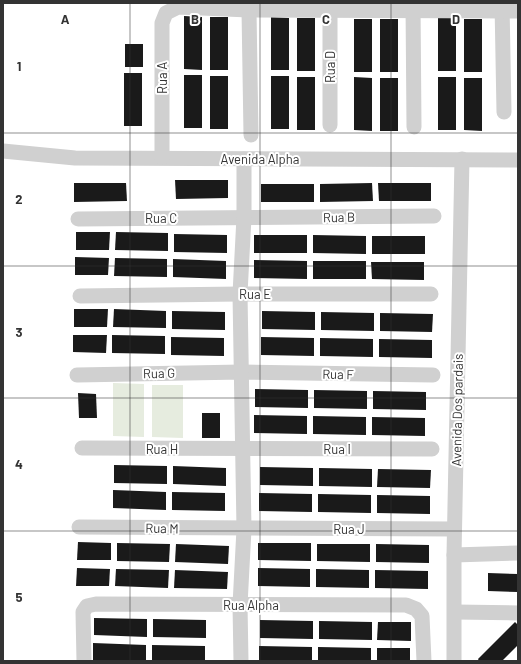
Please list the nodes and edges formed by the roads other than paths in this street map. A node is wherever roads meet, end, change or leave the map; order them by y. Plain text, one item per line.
1 (413, 7) edge
2 (502, 7) edge
3 (168, 8) edge
4 (249, 10) junction
5 (330, 10) junction
6 (518, 11) edge
7 (504, 112) dead end
8 (330, 125) dead end
9 (414, 127) dead end
10 (250, 135) dead end
11 (3, 151) edge
12 (162, 157) junction
13 (244, 159) junction
14 (462, 159) junction
15 (518, 160) edge
16 (434, 216) dead end
17 (244, 218) junction
18 (78, 219) dead end
19 (240, 294) junction
20 (431, 294) dead end
21 (80, 296) dead end
22 (242, 372) junction
23 (77, 374) dead end
24 (433, 375) dead end
25 (82, 448) dead end
26 (243, 449) junction
27 (432, 450) dead end
28 (79, 527) dead end
29 (244, 529) junction
30 (454, 529) junction
31 (518, 553) edge
32 (454, 555) junction
33 (240, 605) junction
34 (455, 612) junction
35 (518, 612) edge
36 (84, 661) edge
37 (241, 661) edge
38 (424, 661) edge
39 (454, 661) edge

1 - 2 street
1 - 5 street
1 - 9 street
2 - 6 street
2 - 7 street
3 - 4 street
3 - 12 street, Rua A
4 - 5 street
4 - 10 street
5 - 8 street, Rua D
11 - 12 street, Avenida Alpha
12 - 13 street, Avenida Alpha
13 - 14 street, Avenida Alpha
13 - 17 street
14 - 15 street, Avenida Alpha
14 - 30 street, Avenida Dos pardais
16 - 17 street, Rua B
17 - 18 street, Rua C
17 - 19 street
19 - 20 street, Rua E
19 - 21 street, Rua E
19 - 22 street
22 - 23 street, Rua G
22 - 24 street, Rua F
22 - 26 street
25 - 26 street, Rua H
26 - 27 street, Rua I
26 - 29 street
28 - 29 street, Rua M
29 - 30 street, Rua J
29 - 33 street
30 - 32 street, Avenida Dos pardais
31 - 32 street
32 - 34 street, Avenida Dos pardais
33 - 36 street, Rua Alpha
33 - 37 street
33 - 38 street, Rua Alpha
34 - 35 street
34 - 39 street, Avenida Dos pardais

